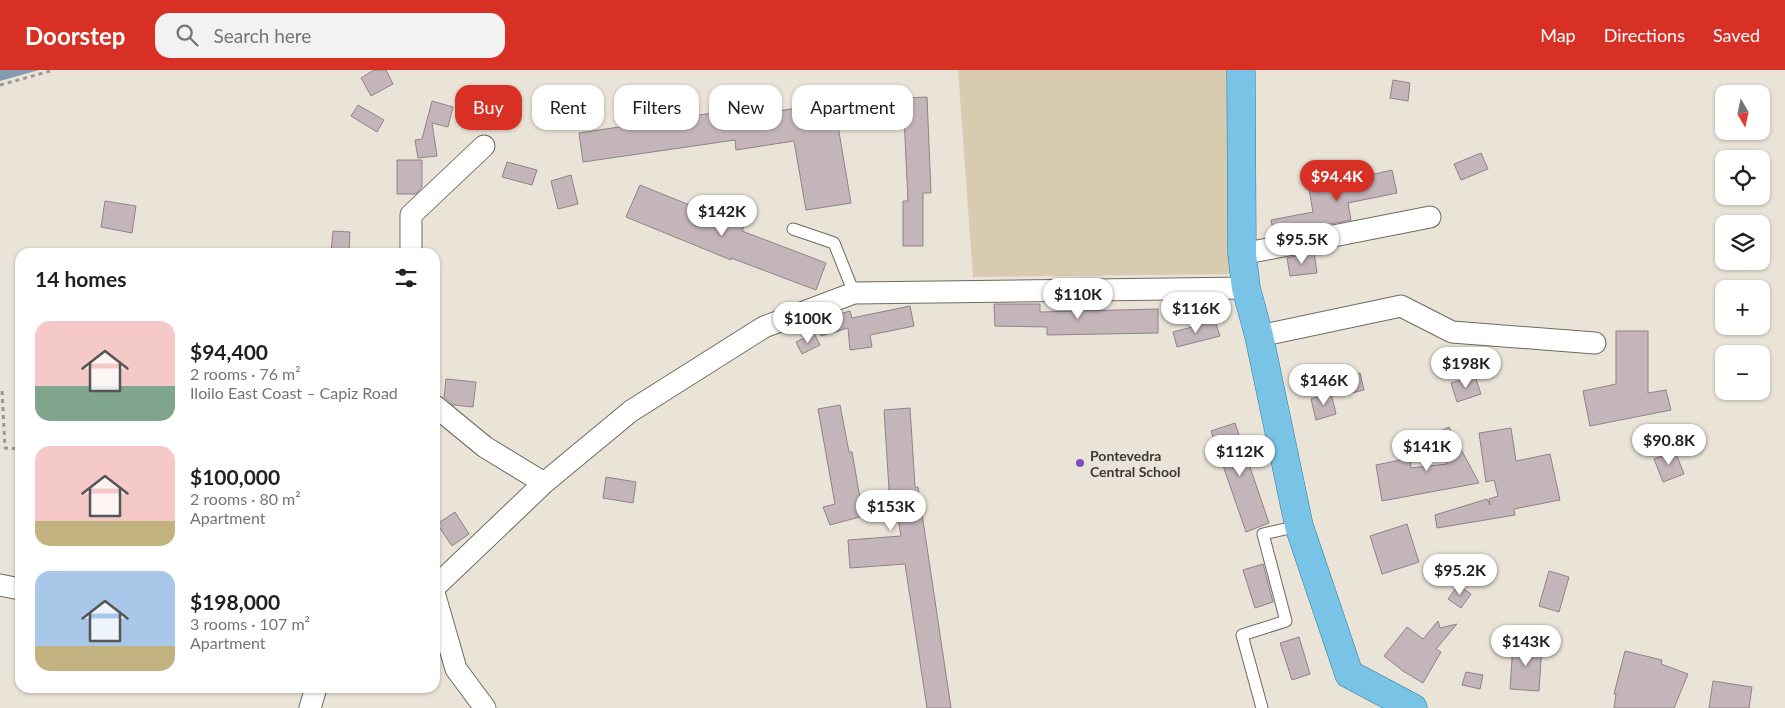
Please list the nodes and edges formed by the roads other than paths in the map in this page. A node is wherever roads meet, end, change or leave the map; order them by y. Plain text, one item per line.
1 (1242, 70) edge
2 (484, 146) dead end
3 (1430, 217) dead end
4 (793, 229) dead end
5 (411, 248) edge
6 (1242, 254) junction
7 (1246, 288) junction
8 (854, 292) junction
9 (1259, 336) junction
10 (1595, 343) dead end
11 (440, 410) edge
12 (544, 483) junction
13 (1299, 526) junction
14 (440, 582) edge
15 (0, 586) edge
16 (15, 588) edge
17 (440, 613) edge
18 (314, 693) edge
19 (310, 708) edge
20 (484, 708) edge
21 (1262, 708) edge
22 (1413, 708) edge

1 - 6 main road
2 - 5 street
3 - 6 street
4 - 8 lane
6 - 7 main road
7 - 8 street
7 - 9 main road
8 - 12 street
9 - 10 street
9 - 13 main road
11 - 12 street
12 - 14 street
13 - 21 lane
13 - 22 main road
15 - 16 street
17 - 20 street
18 - 19 street

